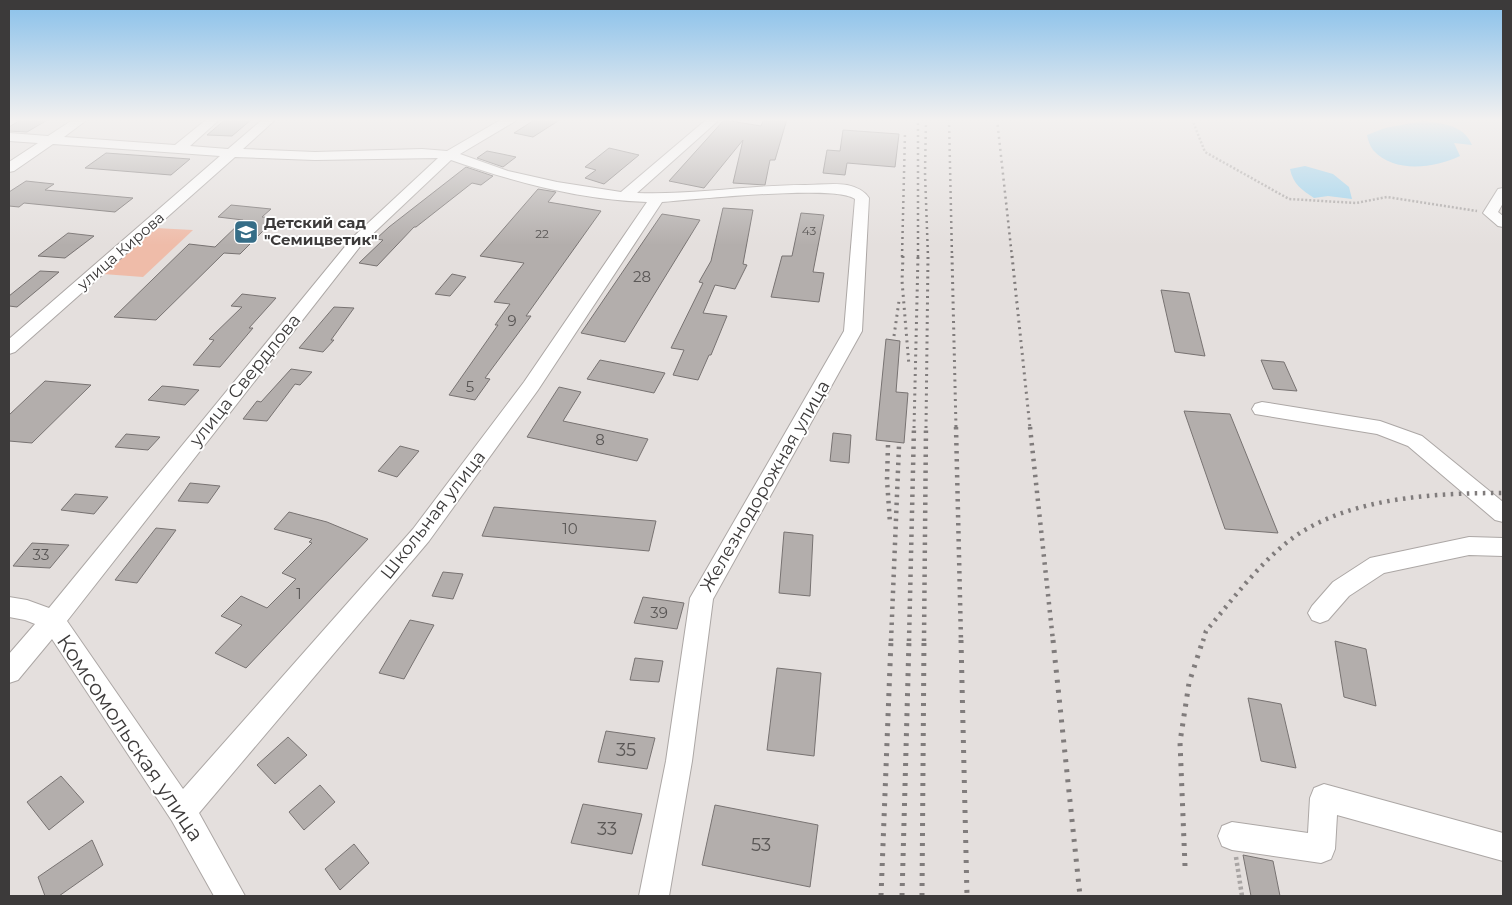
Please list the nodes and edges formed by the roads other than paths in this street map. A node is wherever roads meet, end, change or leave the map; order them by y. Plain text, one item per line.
1 (224, 161) edge
2 (441, 161) edge
3 (466, 161) edge
4 (665, 161) edge
5 (1503, 192) edge
6 (624, 197) junction
7 (657, 198) junction
8 (1503, 223) edge
9 (9, 348) edge
10 (1262, 409) dead end
11 (1503, 514) edge
12 (1503, 546) edge
13 (9, 607) edge
14 (1320, 613) dead end
15 (52, 621) junction
16 (9, 672) edge
17 (182, 811) junction
18 (1232, 836) road end
19 (1503, 847) edge
20 (230, 896) edge
21 (654, 896) edge

1 - 9 street, улица Кирова
2 - 15 street, улица Свердлова
3 - 6 street
4 - 6 street
5 - 8 street
6 - 7 street
7 - 17 street, Школьная улица
7 - 21 street, Железнодорожная улица
10 - 11 street
12 - 14 street
13 - 15 street, Комсомольская улица
15 - 16 street, улица Свердлова
15 - 17 street, Комсомольская улица
17 - 20 street, Комсомольская улица
18 - 19 street

